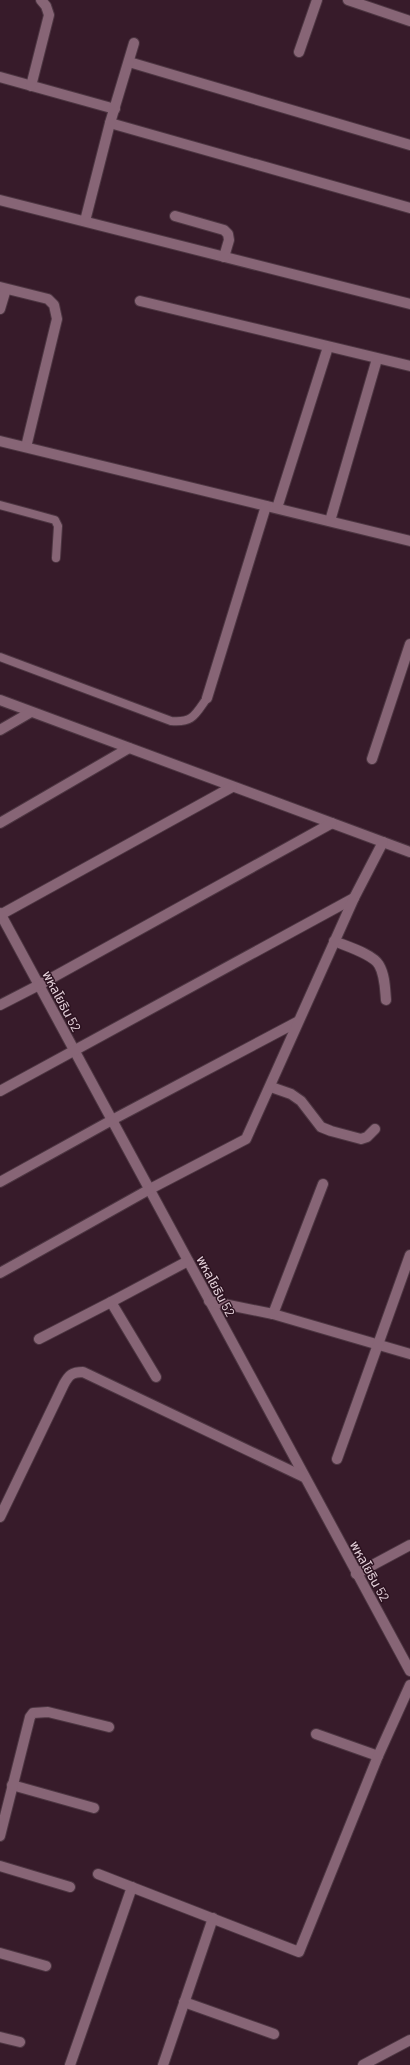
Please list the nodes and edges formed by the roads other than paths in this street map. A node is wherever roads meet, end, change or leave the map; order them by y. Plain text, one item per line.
1 (41, 0) edge
2 (317, 0) edge
3 (348, 0) edge
4 (410, 21) edge
5 (134, 43) dead end
6 (299, 52) dead end
7 (130, 62) junction
8 (0, 77) edge
9 (31, 86) junction
10 (114, 109) junction
11 (110, 123) junction
12 (410, 145) edge
13 (0, 200) edge
14 (410, 208) edge
15 (175, 216) dead end
16 (85, 221) junction
17 (224, 257) junction
18 (3, 288) edge
19 (140, 301) dead end
20 (410, 304) edge
21 (0, 309) edge
22 (328, 347) junction
23 (377, 359) junction
24 (410, 366) edge
25 (0, 441) edge
26 (26, 447) junction
27 (0, 505) edge
28 (266, 506) junction
29 (277, 508) junction
30 (330, 521) junction
31 (410, 540) edge
32 (56, 558) dead end
33 (410, 644) edge
34 (0, 657) edge
35 (207, 698) joint
36 (0, 700) edge
37 (31, 712) junction
38 (0, 730) edge
39 (129, 748) junction
40 (372, 759) dead end
41 (232, 787) junction
42 (0, 823) edge
43 (332, 823) junction
44 (383, 842) junction
45 (410, 852) edge
46 (354, 898) junction
47 (0, 914) edge
48 (334, 941) junction
49 (39, 986) junction
50 (386, 1000) dead end
51 (0, 1005) edge
52 (298, 1022) junction
53 (73, 1050) junction
54 (271, 1087) junction
55 (0, 1091) edge
56 (112, 1120) junction
57 (375, 1129) dead end
58 (0, 1182) edge
59 (323, 1184) dead end
60 (150, 1189) junction
61 (410, 1255) edge
62 (188, 1261) junction
63 (0, 1273) edge
64 (210, 1301) junction
65 (112, 1302) junction
66 (274, 1314) junction
67 (39, 1338) dead end
68 (378, 1344) junction
69 (410, 1354) edge
70 (156, 1377) dead end
71 (337, 1459) dead end
72 (304, 1478) junction
73 (0, 1517) edge
74 (410, 1545) edge
75 (356, 1574) junction
76 (410, 1671) edge
77 (410, 1685) edge
78 (109, 1727) dead end
79 (316, 1734) dead end
80 (378, 1756) junction
81 (12, 1785) junction
82 (94, 1808) dead end
83 (0, 1836) edge
84 (0, 1866) edge
85 (98, 1874) dead end
86 (70, 1886) dead end
87 (132, 1887) junction
88 (213, 1918) junction
89 (0, 1953) edge
90 (46, 1966) dead end
91 (184, 2002) junction
92 (274, 2034) dead end
93 (0, 2037) edge
94 (410, 2040) edge
95 (20, 2042) dead end
96 (70, 2065) edge
97 (162, 2065) edge
98 (362, 2065) edge

1 - 9 street
2 - 6 street
3 - 4 street
5 - 7 street
7 - 10 street
7 - 12 street
8 - 9 street
9 - 10 street
10 - 11 street
11 - 14 street
11 - 16 street
13 - 16 street
15 - 17 street
16 - 17 street
17 - 20 street
18 - 21 street
18 - 26 street
19 - 22 street
22 - 23 street
22 - 29 street
23 - 24 street
23 - 30 street
25 - 26 street
26 - 28 street
27 - 32 lane
28 - 29 street
28 - 35 street
29 - 30 street
30 - 31 street
33 - 40 street
34 - 35 lane
36 - 37 street
37 - 38 street
37 - 39 street
39 - 41 street
39 - 42 street
41 - 43 street
41 - 47 street
43 - 44 street
43 - 49 street
44 - 45 street
44 - 46 street
46 - 48 street
46 - 53 street
47 - 49 street, พหลโยธิน 52
48 - 50 street
48 - 52 street
49 - 51 street
49 - 53 street, พหลโยธิน 52
52 - 54 street
52 - 56 street
53 - 55 street
53 - 56 street, พหลโยธิน 52
54 - 57 street
54 - 60 street
56 - 58 street
56 - 60 street, พหลโยธิน 52
59 - 66 street
60 - 62 street, พหลโยธิน 52
60 - 63 street
61 - 68 street
62 - 64 street, พหลโยธิน 52
62 - 65 street
64 - 66 street
64 - 72 street, พหลโยธิน 52
65 - 67 street
65 - 70 street
66 - 68 street
68 - 69 street
68 - 71 street
72 - 73 street
72 - 75 street, พหลโยธิน 52
74 - 75 street
75 - 76 street, พหลโยธิน 52
77 - 80 street
78 - 81 street
79 - 80 street
80 - 88 street
81 - 82 street
81 - 83 street
84 - 86 street
85 - 87 street
87 - 88 street
87 - 96 street
88 - 91 street
89 - 90 street
91 - 92 street
91 - 97 street
93 - 95 street
94 - 98 street

